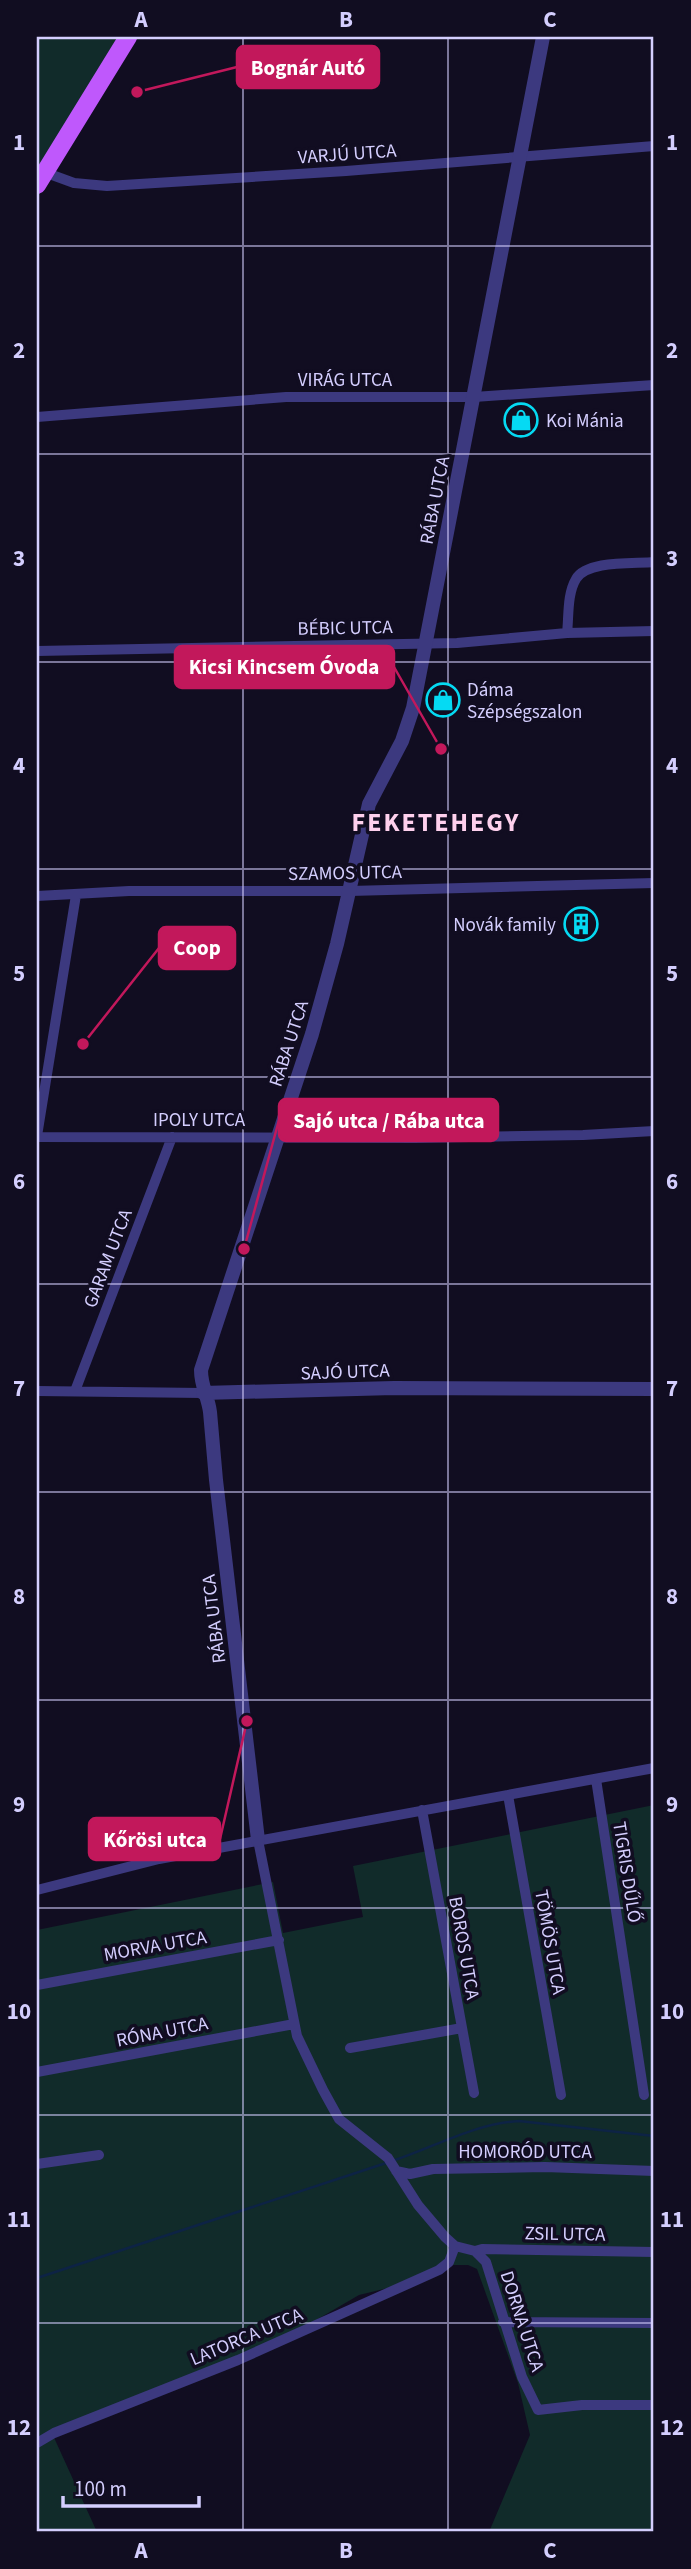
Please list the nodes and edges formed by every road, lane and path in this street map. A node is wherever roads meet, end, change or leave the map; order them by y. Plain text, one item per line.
1 (128, 37) edge
2 (542, 37) edge
3 (654, 146) edge
4 (520, 157) junction
5 (41, 178) edge
6 (654, 385) edge
7 (474, 397) junction
8 (37, 417) edge
9 (654, 562) edge
10 (654, 631) edge
11 (567, 633) junction
12 (425, 644) junction
13 (37, 651) edge
14 (654, 883) edge
15 (350, 891) junction
16 (76, 895) junction
17 (37, 896) edge
18 (654, 1131) edge
19 (37, 1136) edge
20 (173, 1137) junction
21 (278, 1137) junction
22 (654, 1390) edge
23 (37, 1391) edge
24 (75, 1391) junction
25 (203, 1393) junction
26 (654, 1768) edge
27 (596, 1779) junction
28 (508, 1795) junction
29 (422, 1810) junction
30 (258, 1840) junction
31 (37, 1890) edge
32 (279, 1940) junction
33 (37, 1985) edge
34 (294, 2024) junction
35 (462, 2028) junction
36 (351, 2048) dead end
37 (37, 2072) edge
38 (474, 2093) dead end
39 (561, 2095) dead end
40 (644, 2095) dead end
41 (99, 2155) dead end
42 (37, 2164) edge
43 (392, 2165) junction
44 (654, 2171) edge
45 (455, 2246) junction
46 (475, 2251) junction
47 (654, 2252) edge
48 (503, 2322) junction
49 (654, 2323) edge
50 (654, 2405) edge
51 (37, 2442) edge

1 - 5 main road
2 - 4 street, RÁBA UTCA
3 - 4 street, VARJÚ UTCA
4 - 5 street, VARJÚ UTCA
4 - 7 street, RÁBA UTCA
6 - 7 street, VIRÁG UTCA
7 - 8 street, VIRÁG UTCA
7 - 12 street, RÁBA UTCA
9 - 11 street
10 - 11 street, BÉBIC UTCA
11 - 12 street, BÉBIC UTCA
12 - 13 street, BÉBIC UTCA
12 - 15 street, RÁBA UTCA
14 - 15 street, SZAMOS UTCA
15 - 16 street, SZAMOS UTCA
15 - 21 street, RÁBA UTCA
16 - 17 street, SZAMOS UTCA
16 - 19 street
18 - 21 street, IPOLY UTCA
19 - 20 street, IPOLY UTCA
20 - 21 street, IPOLY UTCA
20 - 24 street, GARAM UTCA
21 - 25 street, RÁBA UTCA
22 - 25 street, SAJÓ UTCA
23 - 24 street, SAJÓ UTCA
24 - 25 street, SAJÓ UTCA
25 - 30 street, RÁBA UTCA
26 - 27 street
27 - 28 street
27 - 40 street, TIGRIS DŰLŐ
28 - 29 street
28 - 39 street, TÖMÖS UTCA
29 - 30 street
29 - 35 street, BOROS UTCA
30 - 31 street
30 - 32 street, RÁBA UTCA
32 - 33 street, MORVA UTCA
32 - 34 street, RÁBA UTCA
34 - 37 street, RÓNA UTCA
34 - 43 street, RÁBA UTCA
35 - 36 street
35 - 38 street, BOROS UTCA
41 - 42 street
43 - 44 street, HOMORÓD UTCA
43 - 45 street
45 - 46 street
45 - 51 street, LATORCA UTCA
46 - 47 street, ZSIL UTCA
46 - 48 street, DORNA UTCA
48 - 49 street
48 - 50 street, DORNA UTCA

